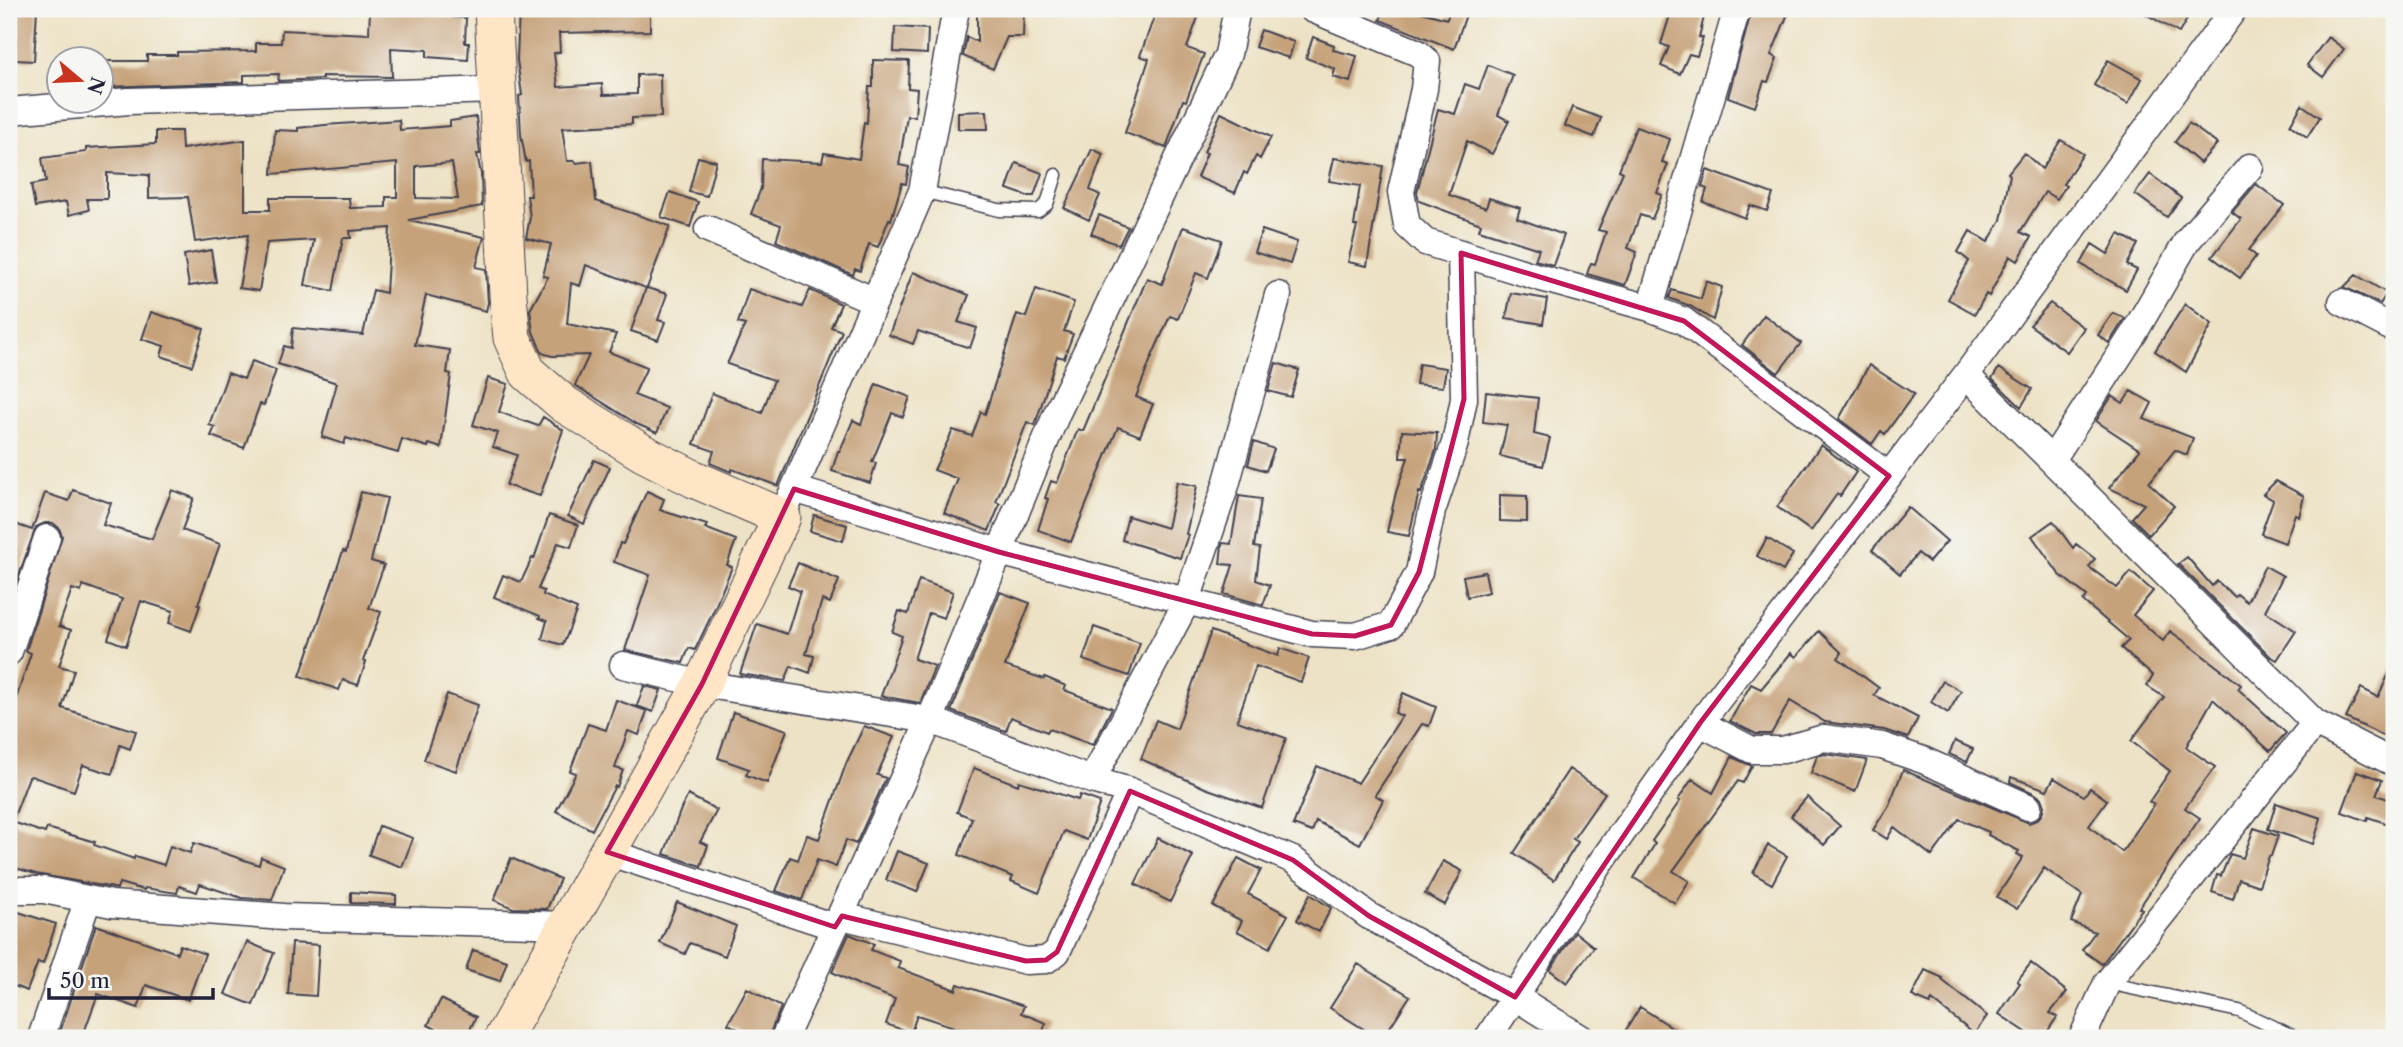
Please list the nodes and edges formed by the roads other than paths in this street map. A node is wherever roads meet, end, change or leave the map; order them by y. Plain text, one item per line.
1 (493, 9) edge
2 (956, 9) edge
3 (1237, 9) edge
4 (1312, 9) edge
5 (1737, 9) edge
6 (2234, 9) edge
7 (498, 90) junction
8 (9, 111) edge
9 (2250, 166) dead end
10 (1056, 175) dead end
11 (922, 191) junction
12 (708, 229) dead end
13 (1461, 253) junction
14 (1278, 295) dead end
15 (875, 301) junction
16 (2342, 302) dead end
17 (1650, 308) junction
18 (2394, 329) edge
19 (1966, 375) junction
20 (2052, 460) junction
21 (1889, 476) junction
22 (788, 503) junction
23 (47, 538) dead end
24 (999, 552) junction
25 (1186, 603) junction
26 (9, 652) edge
27 (623, 665) dead end
28 (702, 684) junction
29 (930, 720) junction
30 (1700, 723) junction
31 (2315, 723) junction
32 (2394, 764) edge
33 (1092, 780) junction
34 (1130, 791) junction
35 (2028, 807) dead end
36 (607, 852) junction
37 (9, 890) edge
38 (88, 900) junction
39 (838, 921) junction
40 (566, 925) junction
41 (2107, 983) junction
42 (1515, 998) junction
43 (41, 1038) edge
44 (503, 1038) edge
45 (783, 1038) edge
46 (1488, 1038) edge
47 (1581, 1038) edge
48 (2082, 1038) edge
49 (2297, 1038) edge

1 - 7 street
2 - 11 street
3 - 24 street
4 - 13 street
5 - 17 street
6 - 19 street
7 - 8 street
7 - 22 street
9 - 20 street
10 - 11 lane
11 - 15 street
12 - 15 street
13 - 17 street
13 - 25 street
14 - 25 street
15 - 22 street
16 - 18 street
17 - 21 street
19 - 20 street
19 - 21 street
20 - 31 street
21 - 30 street
22 - 24 street
22 - 28 street
23 - 26 street
24 - 25 street
24 - 29 street
25 - 33 street
27 - 28 street
28 - 29 street
28 - 36 street
29 - 33 street
29 - 39 street
30 - 35 street
30 - 42 street
31 - 32 street
31 - 41 street
33 - 34 street
34 - 39 street
34 - 42 street
36 - 39 street
36 - 40 street
37 - 38 street
38 - 40 street
38 - 43 street
39 - 45 street
40 - 44 street
41 - 48 street
41 - 49 lane
42 - 46 street
42 - 47 street

